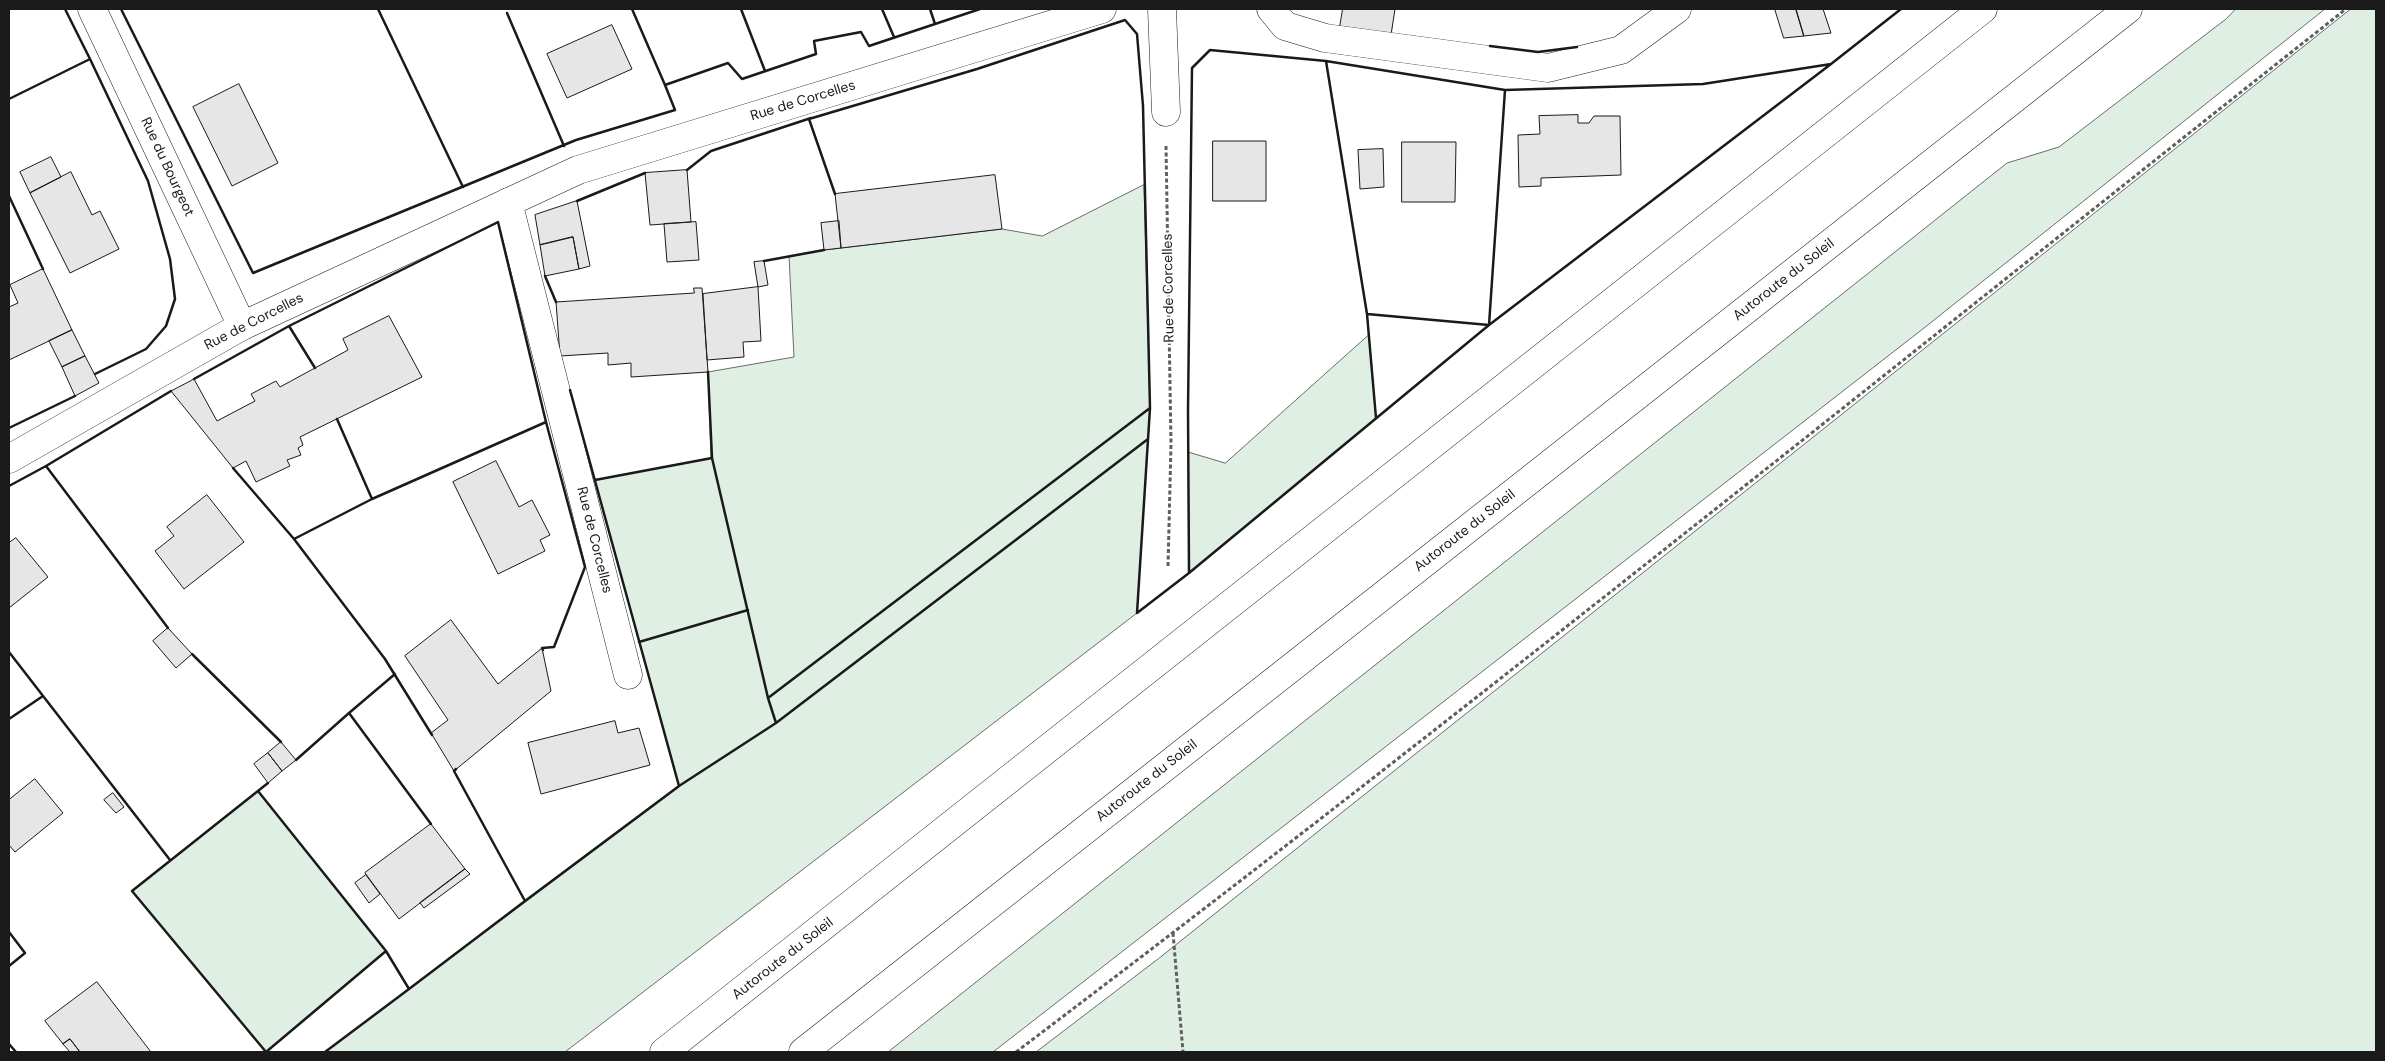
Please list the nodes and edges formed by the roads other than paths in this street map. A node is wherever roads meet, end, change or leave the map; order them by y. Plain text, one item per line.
1 (92, 9) edge
2 (1102, 9) edge
3 (1162, 9) edge
4 (1271, 9) edge
5 (1677, 9) edge
6 (1983, 9) edge
7 (2128, 9) edge
8 (1166, 112) road end
9 (508, 202) junction
10 (242, 326) junction
11 (9, 459) edge
12 (628, 675) dead end
13 (664, 1052) edge
14 (803, 1052) edge

1 - 10 main road, Rue du Bourgeot
2 - 9 main road, Rue de Corcelles
3 - 8 main road
4 - 5 main road
6 - 13 main road, Autoroute du Soleil
7 - 14 main road, Autoroute du Soleil
9 - 10 main road, Rue de Corcelles
9 - 12 main road, Rue de Corcelles
10 - 11 main road, Rue de Corcelles

